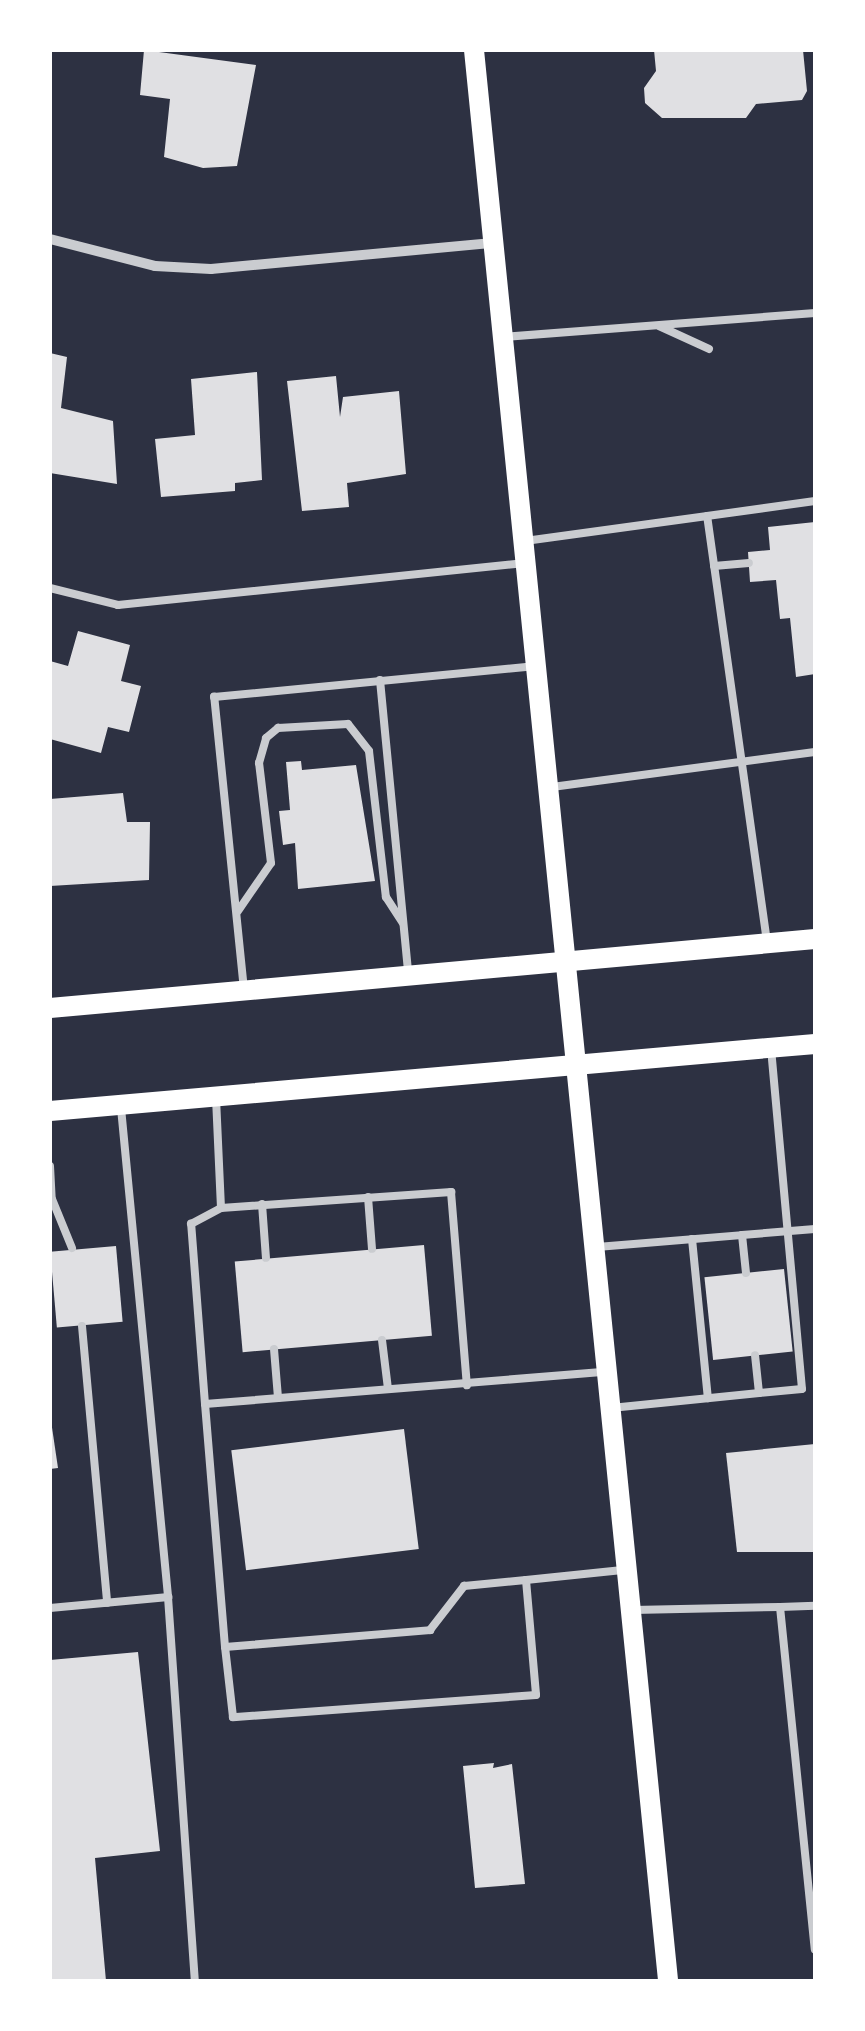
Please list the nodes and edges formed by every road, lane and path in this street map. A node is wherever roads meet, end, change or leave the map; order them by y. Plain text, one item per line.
1 (474, 50) edge
2 (50, 239) edge
3 (493, 243) junction
4 (815, 314) edge
5 (656, 325) junction
6 (503, 336) junction
7 (709, 348) dead end
8 (815, 500) edge
9 (707, 516) junction
10 (526, 552) junction
11 (748, 563) dead end
12 (714, 566) junction
13 (50, 588) edge
14 (538, 666) junction
15 (380, 680) junction
16 (815, 752) edge
17 (744, 766) junction
18 (551, 787) junction
19 (237, 912) junction
20 (403, 923) junction
21 (815, 938) edge
22 (767, 942) junction
23 (569, 959) junction
24 (408, 973) junction
25 (244, 990) junction
26 (50, 1008) edge
27 (815, 1044) edge
28 (771, 1048) junction
29 (576, 1066) junction
30 (216, 1097) junction
31 (121, 1106) junction
32 (50, 1111) edge
33 (50, 1166) edge
34 (368, 1196) junction
35 (262, 1204) junction
36 (221, 1208) junction
37 (815, 1230) edge
38 (787, 1232) junction
39 (742, 1235) junction
40 (692, 1239) junction
41 (594, 1247) junction
42 (72, 1248) dead end
43 (372, 1249) dead end
44 (266, 1258) dead end
45 (746, 1272) dead end
46 (82, 1326) dead end
47 (382, 1340) dead end
48 (274, 1349) dead end
49 (756, 1356) dead end
50 (607, 1372) junction
51 (468, 1386) junction
52 (388, 1390) junction
53 (760, 1393) junction
54 (278, 1398) junction
55 (708, 1398) junction
56 (205, 1404) junction
57 (611, 1408) junction
58 (627, 1569) junction
59 (526, 1580) junction
60 (168, 1596) junction
61 (107, 1602) junction
62 (815, 1606) edge
63 (50, 1608) edge
64 (780, 1608) junction
65 (630, 1610) junction
66 (226, 1647) junction
67 (815, 1949) edge
68 (196, 1981) edge
69 (668, 1981) edge

1 - 3 main road
2 - 3 street
3 - 6 main road
4 - 5 lane
5 - 6 lane
5 - 7 lane
6 - 10 main road
8 - 9 lane
9 - 10 lane
9 - 12 lane
10 - 13 lane
10 - 14 main road
11 - 12 lane
12 - 17 lane
14 - 15 lane
14 - 18 main road
15 - 19 lane
15 - 20 lane
16 - 17 lane
17 - 18 lane
17 - 22 lane
18 - 23 main road
19 - 20 lane
19 - 25 lane
20 - 24 lane
21 - 22 main road
22 - 23 main road
23 - 24 main road
23 - 29 main road
24 - 25 main road
25 - 26 main road
27 - 28 main road
28 - 29 main road
28 - 38 lane
29 - 30 main road
29 - 41 main road
30 - 31 main road
30 - 36 lane
31 - 32 main road
31 - 60 lane
33 - 42 lane
34 - 35 lane
34 - 43 lane
34 - 51 lane
35 - 36 lane
35 - 44 lane
36 - 56 lane
37 - 38 lane
38 - 39 lane
38 - 53 lane
39 - 40 lane
39 - 45 lane
40 - 41 lane
40 - 55 lane
41 - 50 main road
46 - 61 lane
47 - 52 lane
48 - 54 lane
49 - 53 lane
50 - 51 lane
50 - 57 main road
51 - 52 lane
52 - 54 lane
53 - 55 lane
54 - 56 lane
55 - 57 lane
56 - 66 lane
57 - 58 main road
58 - 59 lane
58 - 65 main road
59 - 66 lane
59 - 66 lane
60 - 61 lane
60 - 68 lane
61 - 63 lane
62 - 64 lane
64 - 65 lane
64 - 67 lane
65 - 69 main road

